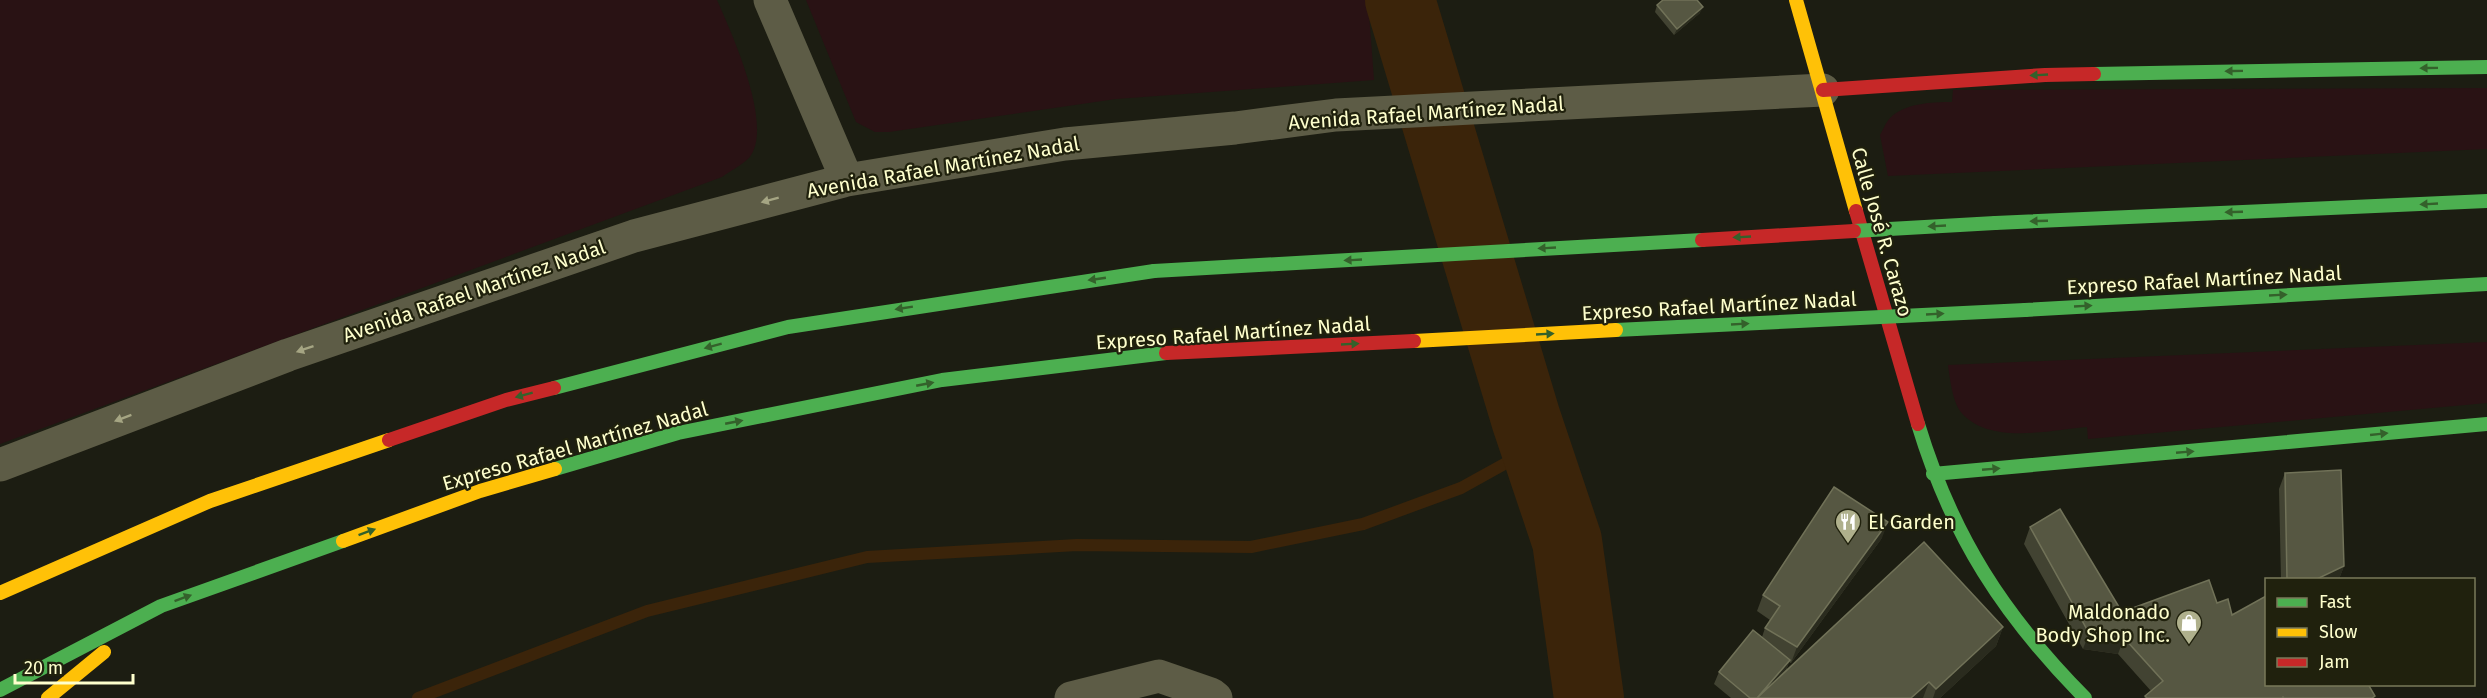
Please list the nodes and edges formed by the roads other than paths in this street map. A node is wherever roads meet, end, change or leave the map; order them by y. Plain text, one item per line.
1 (770, 0) edge
2 (1796, 0) edge
3 (2487, 67) edge
4 (1822, 90) junction
5 (847, 180) junction
6 (2487, 201) edge
7 (2487, 284) edge
8 (2487, 424) edge
9 (0, 465) edge
10 (1933, 474) junction
11 (0, 593) edge
12 (161, 606) junction
13 (0, 690) edge
14 (48, 698) edge
15 (1071, 698) edge
16 (1216, 698) edge
17 (2085, 698) edge

1 - 5 street
2 - 4 main road, Calle José R. Carazo
3 -> 4 main road
4 - 5 street, Avenida Rafael Martínez Nadal
4 - 10 main road, Calle José R. Carazo
5 -> 9 street, Avenida Rafael Martínez Nadal
6 -> 11 main road, bridge
12 -> 7 main road, Expreso Rafael Martínez Nadal, bridge
10 -> 8 main road
10 - 17 main road, Calle José R. Carazo
12 - 13 main road, Expreso Rafael Martínez Nadal
12 - 14 main road
15 - 16 street

